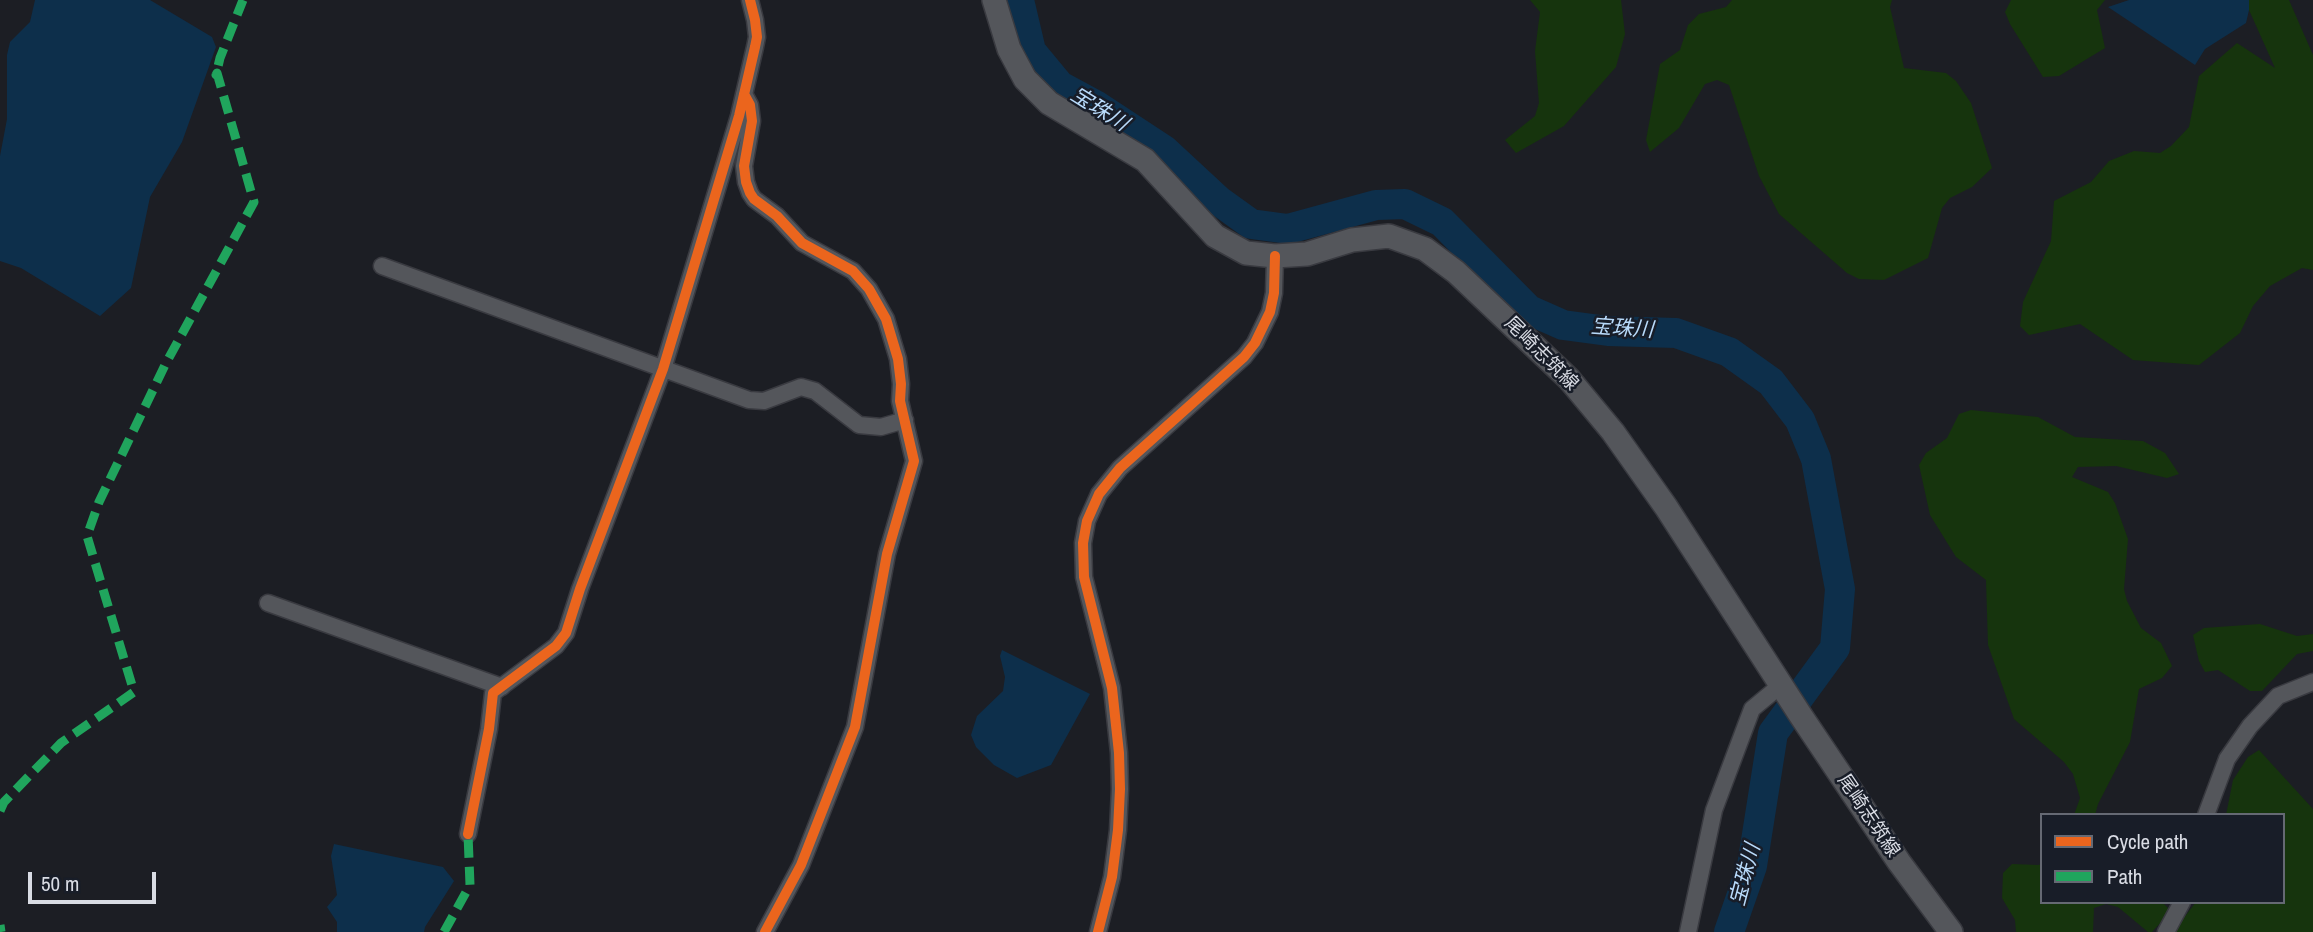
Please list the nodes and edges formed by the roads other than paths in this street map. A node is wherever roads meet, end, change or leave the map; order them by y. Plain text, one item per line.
1 (750, 0) edge
2 (994, 0) edge
3 (744, 94) junction
4 (1275, 256) junction
5 (382, 266) dead end
6 (663, 369) junction
7 (905, 420) junction
8 (268, 603) dead end
9 (2313, 682) edge
10 (502, 687) junction
11 (1783, 689) junction
12 (2207, 813) edge
13 (468, 834) dead end
14 (2181, 904) edge
15 (765, 932) edge
16 (1098, 932) edge
17 (1688, 932) edge
18 (1951, 932) edge
19 (2166, 932) edge

1 - 3 street
2 - 4 main road, 尾崎志筑線
3 - 6 street
3 - 7 street
4 - 11 main road, 尾崎志筑線
4 - 16 street
5 - 6 street
6 - 7 street
6 - 10 street
7 - 15 street
8 - 10 street
9 - 12 street
10 - 13 street
11 - 17 street
11 - 18 main road, 尾崎志筑線
14 - 19 street

